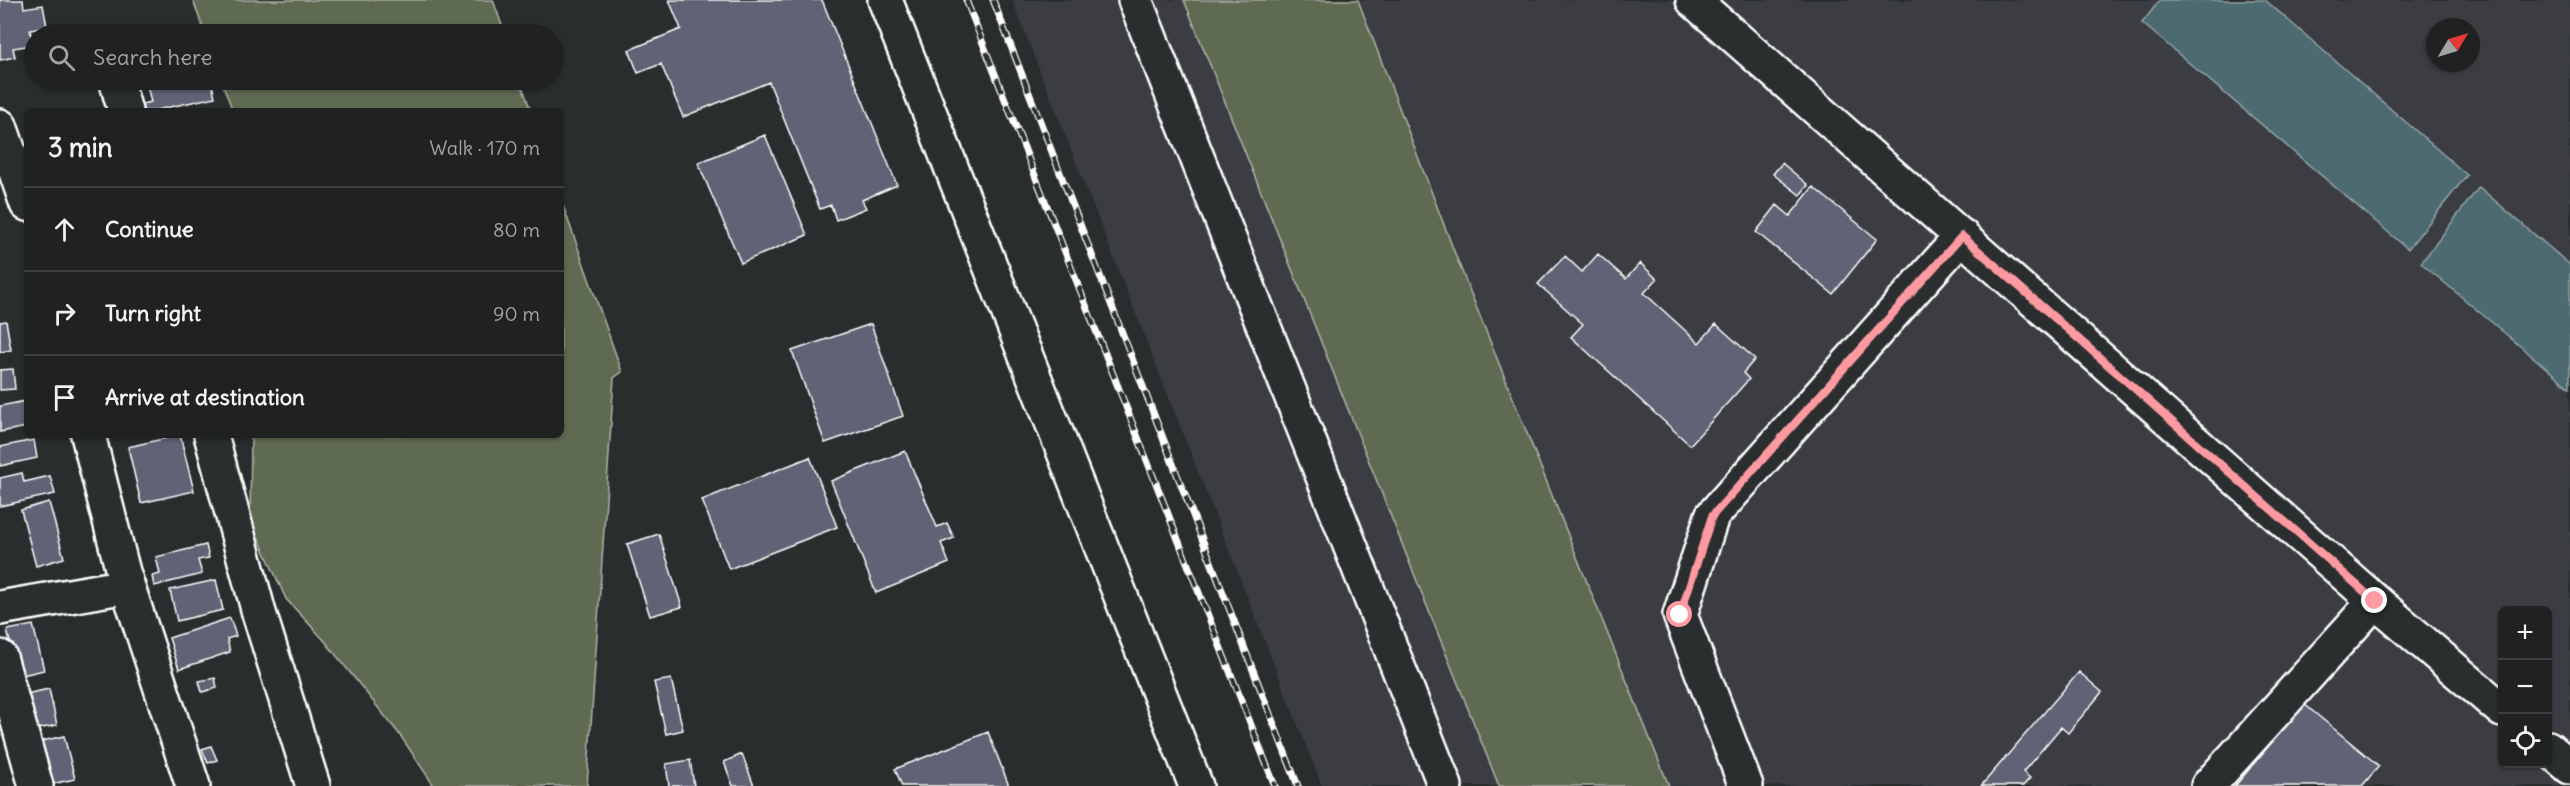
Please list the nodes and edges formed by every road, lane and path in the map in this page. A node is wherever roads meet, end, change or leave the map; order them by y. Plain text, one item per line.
1 (885, 0) edge
2 (1135, 0) edge
3 (1694, 0) edge
4 (0, 126) edge
5 (24, 195) edge
6 (1962, 236) junction
7 (89, 438) edge
8 (213, 438) edge
9 (127, 586) junction
10 (2375, 601) junction
11 (0, 608) edge
12 (0, 657) edge
13 (2498, 707) edge
14 (2552, 752) edge
15 (2570, 767) edge
16 (36, 786) edge
17 (194, 786) edge
18 (313, 786) edge
19 (1196, 786) edge
20 (1445, 786) edge
21 (1746, 786) edge
22 (2208, 786) edge

1 - 19 street
2 - 20 street
3 - 6 street
4 - 5 street
6 - 10 street
6 - 21 street
7 - 9 street
8 - 18 street
9 - 11 street
9 - 17 street
10 - 13 street
10 - 22 street
12 - 16 street
14 - 15 street

